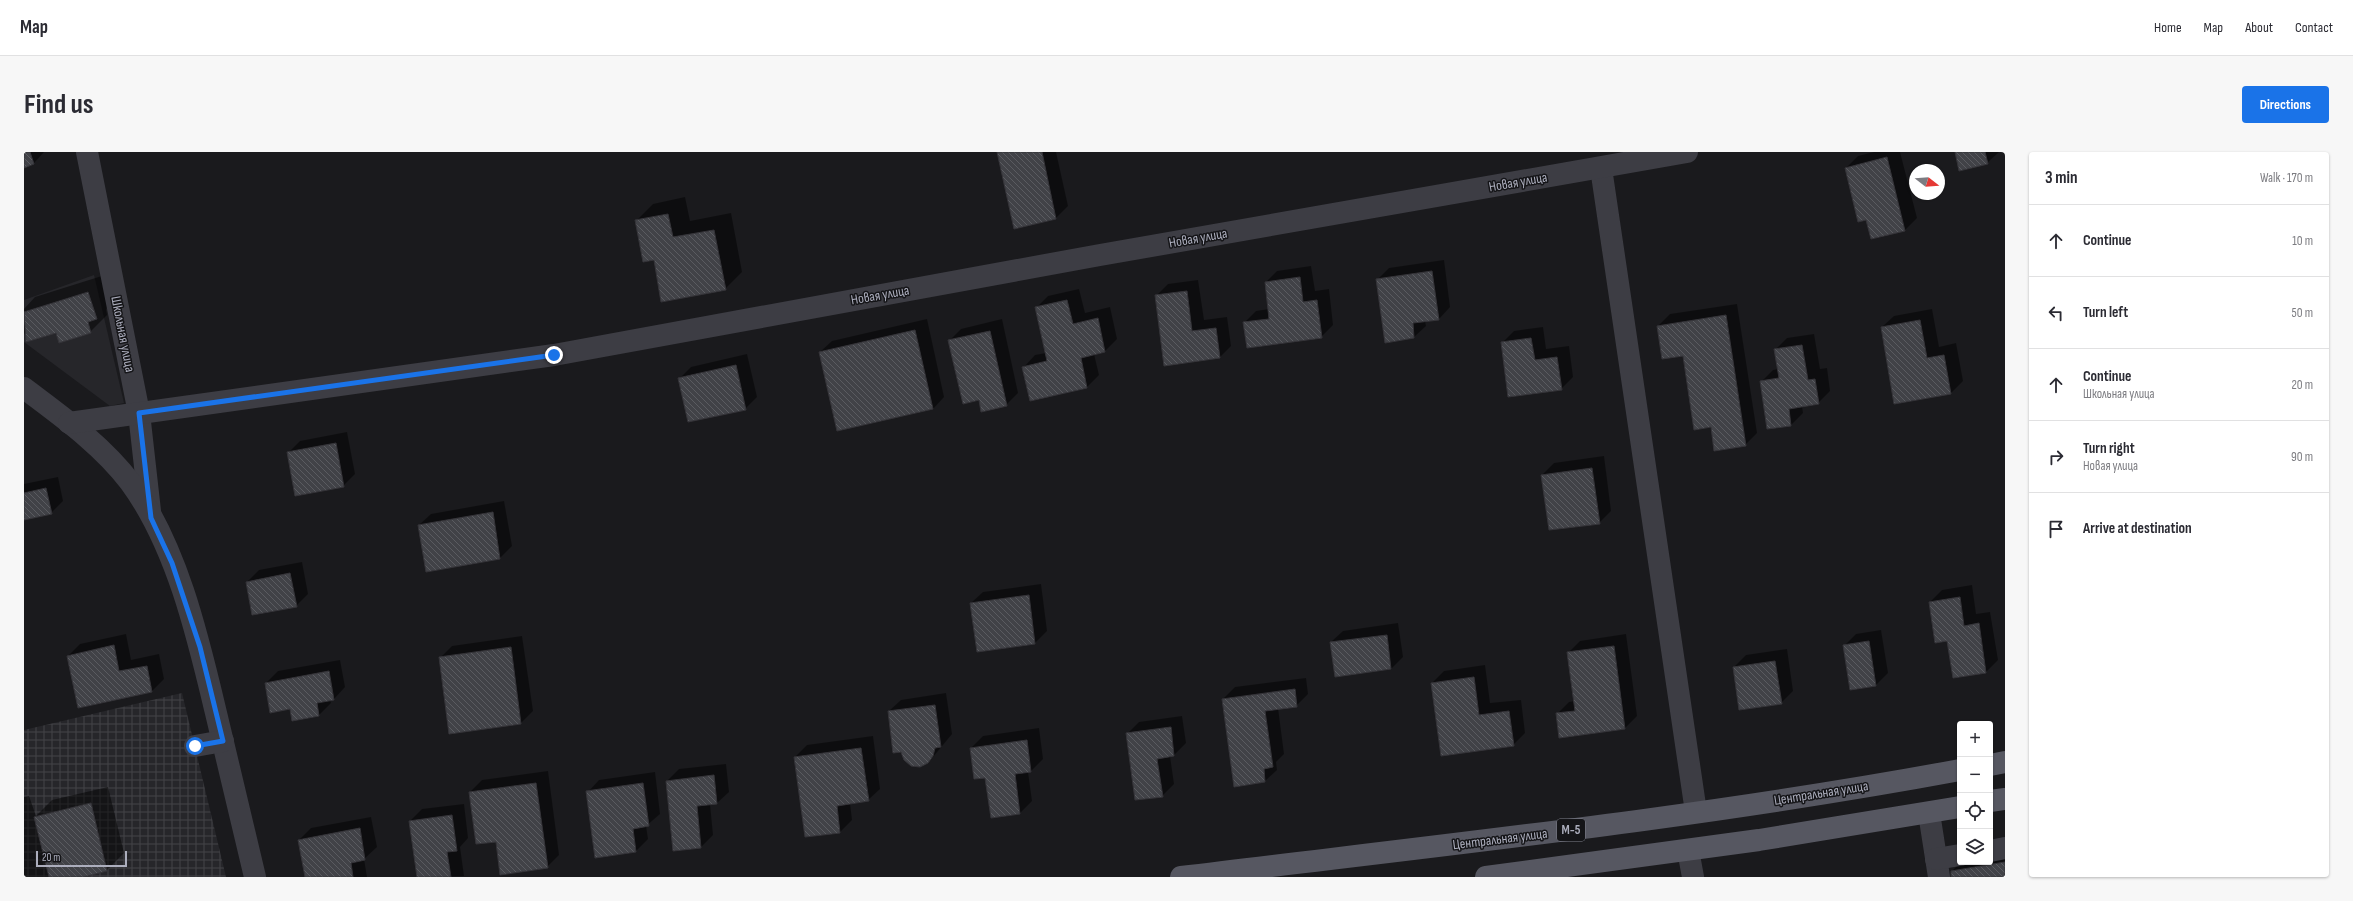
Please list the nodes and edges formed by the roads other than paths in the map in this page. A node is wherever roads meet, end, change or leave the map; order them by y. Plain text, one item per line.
1 (87, 152) edge
2 (1687, 152) edge
3 (1601, 168) junction
4 (24, 388) edge
5 (139, 413) junction
6 (69, 423) junction
7 (151, 518) junction
8 (223, 741) junction
9 (195, 746) dead end
10 (2005, 762) edge
11 (1993, 764) edge
12 (1957, 770) edge
13 (2005, 799) edge
14 (1993, 801) edge
15 (1957, 808) edge
16 (1696, 812) junction
17 (1929, 813) junction
18 (2005, 848) edge
19 (1688, 850) junction
20 (1993, 850) edge
21 (1957, 857) edge
22 (1938, 868) edge
23 (255, 877) edge
24 (1181, 877) edge
25 (1486, 877) edge
26 (1693, 877) edge

1 - 5 street, Школьная улица
2 - 3 street, Новая улица
3 - 5 street, Новая улица
3 - 16 street
4 - 6 street
5 - 6 street, Новая улица
5 - 7 street, Школьная улица
6 - 7 street
7 - 8 street
8 - 9 street
8 - 23 street
10 - 11 main road
12 - 16 main road, Центральная улица / М-5
13 - 14 main road
15 - 17 main road
16 - 24 main road, Центральная улица / М-5
17 - 19 main road
17 - 22 street
18 - 20 street
19 - 25 main road
19 - 26 street
21 - 22 street

